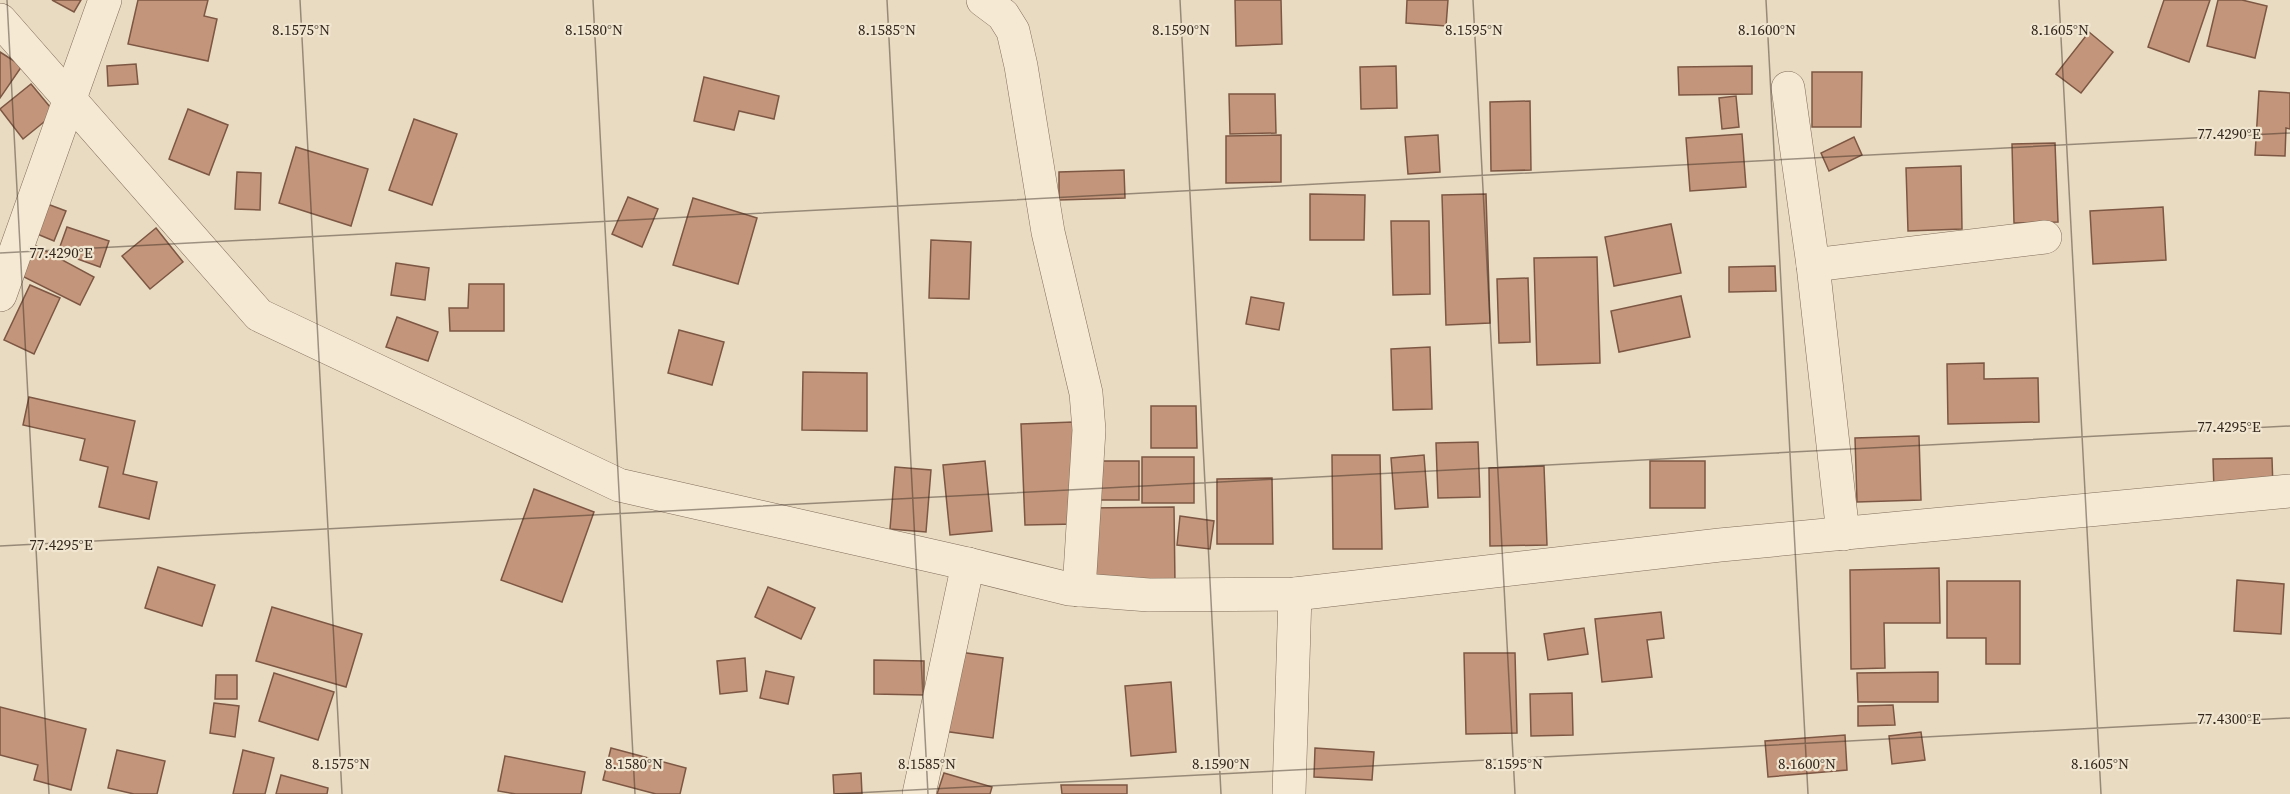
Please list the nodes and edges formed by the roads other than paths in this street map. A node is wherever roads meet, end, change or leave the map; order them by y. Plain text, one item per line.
1 (105, 0) edge
2 (983, 0) edge
3 (0, 20) edge
4 (1788, 88) dead end
5 (70, 100) junction
6 (2045, 237) dead end
7 (1813, 265) junction
8 (0, 295) edge
9 (2290, 491) edge
10 (1844, 534) junction
11 (968, 564) junction
12 (1079, 590) junction
13 (1295, 594) junction
14 (919, 794) edge
15 (1289, 794) edge

1 - 5 street
2 - 12 street
3 - 5 street
4 - 7 street
5 - 8 street
5 - 11 street
6 - 7 street
7 - 10 street
9 - 10 street
10 - 13 street
11 - 12 street
11 - 14 street
12 - 13 street
13 - 15 street

